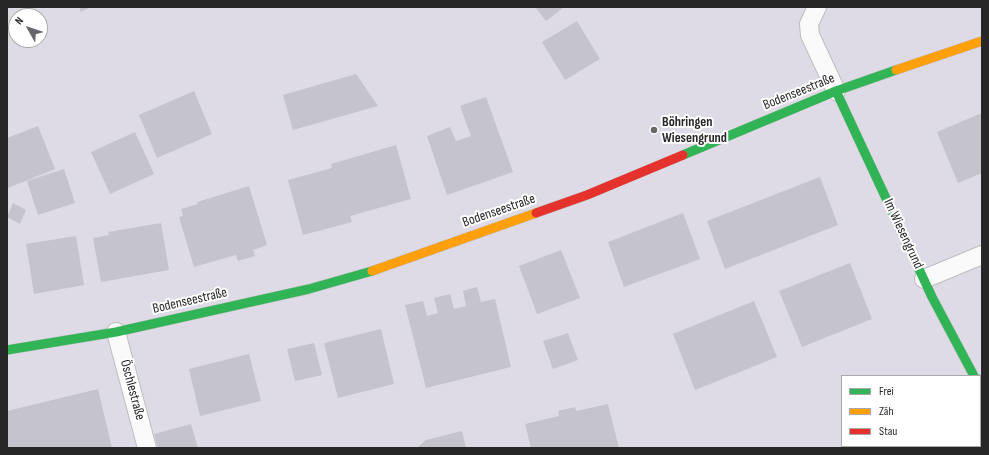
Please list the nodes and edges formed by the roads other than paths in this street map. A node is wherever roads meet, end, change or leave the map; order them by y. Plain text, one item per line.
1 (817, 7) edge
2 (982, 41) edge
3 (836, 91) junction
4 (982, 255) edge
5 (924, 279) junction
6 (116, 332) junction
7 (7, 350) edge
8 (973, 375) edge
9 (147, 448) edge

1 - 3 lane
2 - 3 street, Bodenseestraße
3 - 5 street, Im Wiesengrund
3 - 6 street, Bodenseestraße
4 - 5 lane
5 - 8 street, Im Wiesengrund
6 - 7 street, Bodenseestraße
6 - 9 lane, Öschlestraße

